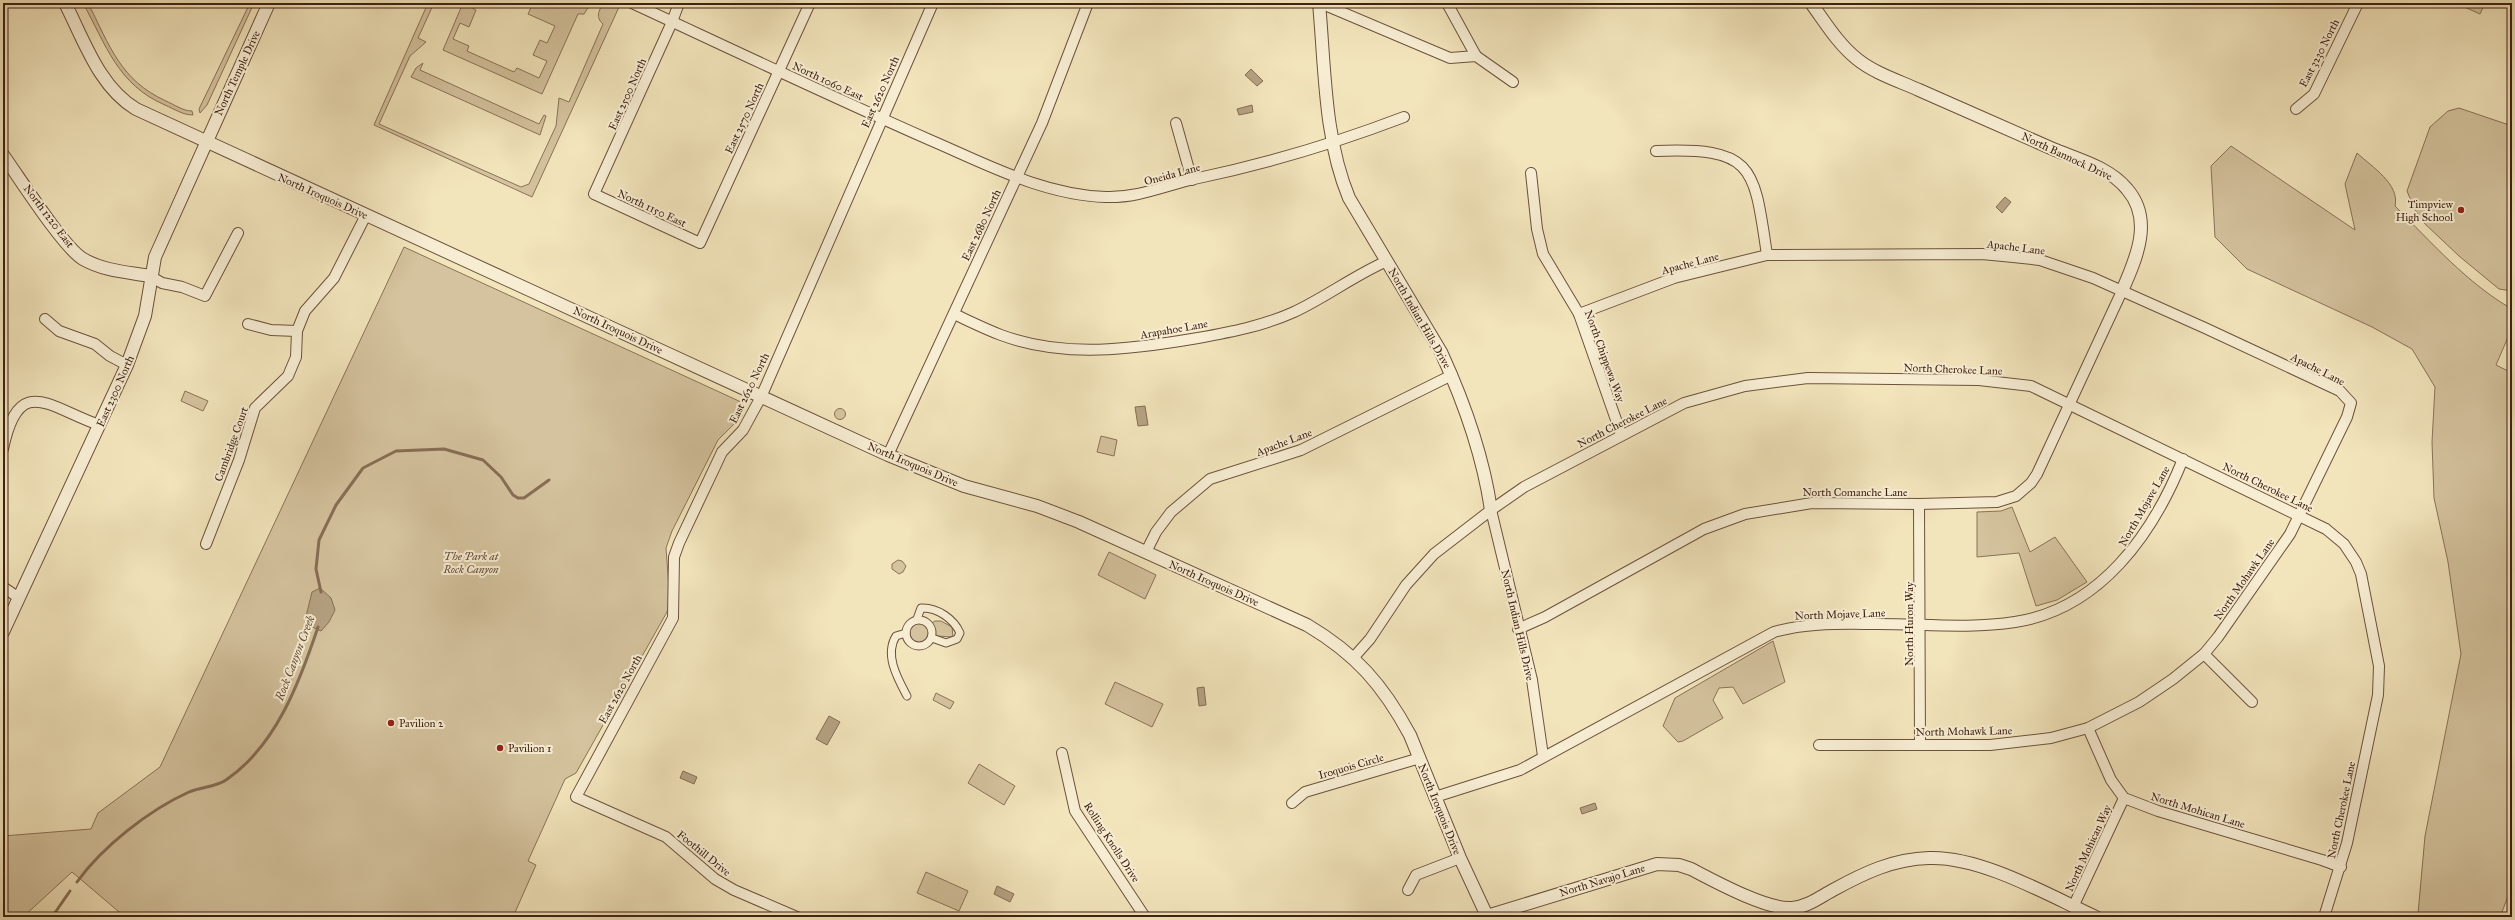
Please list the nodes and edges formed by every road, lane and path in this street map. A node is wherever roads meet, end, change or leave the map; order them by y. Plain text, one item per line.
1 (65, 3) edge
2 (269, 3) edge
3 (632, 3) edge
4 (679, 3) edge
5 (810, 3) edge
6 (933, 3) edge
7 (1088, 3) edge
8 (1319, 3) edge
9 (1447, 3) edge
10 (1811, 3) edge
11 (2358, 3) edge
12 (672, 22) junction
13 (1476, 56) junction
14 (779, 71) junction
15 (1512, 82) dead end
16 (2296, 109) dead end
17 (1404, 117) dead end
18 (881, 118) junction
19 (1176, 122) dead end
20 (205, 142) junction
21 (1332, 144) junction
22 (1656, 151) dead end
23 (3, 155) edge
24 (1531, 173) dead end
25 (1016, 177) junction
26 (1192, 180) junction
27 (594, 194) joint
28 (366, 215) junction
29 (238, 233) dead end
30 (700, 243) joint
31 (1767, 255) junction
32 (1387, 261) junction
33 (150, 276) junction
34 (2122, 291) junction
35 (954, 314) junction
36 (1578, 314) junction
37 (45, 319) dead end
38 (248, 324) dead end
39 (297, 331) junction
40 (127, 365) junction
41 (1452, 375) junction
42 (761, 397) junction
43 (2068, 405) junction
44 (99, 425) junction
45 (1621, 434) junction
46 (3, 449) edge
47 (888, 454) junction
48 (2183, 459) junction
49 (1919, 504) junction
50 (1491, 510) junction
51 (2299, 514) junction
52 (206, 544) dead end
53 (1146, 552) junction
54 (3, 588) edge
55 (19, 598) junction
56 (917, 619) junction
57 (1921, 624) junction
58 (1518, 629) junction
59 (3, 632) edge
60 (906, 633) junction
61 (932, 638) junction
62 (2204, 654) junction
63 (1354, 657) junction
64 (907, 696) dead end
65 (2252, 702) dead end
66 (2088, 728) junction
67 (1920, 744) junction
68 (1819, 745) dead end
69 (1062, 753) dead end
70 (1543, 756) junction
71 (1420, 758) junction
72 (576, 797) joint
73 (1436, 797) junction
74 (2124, 798) junction
75 (1292, 803) dead end
76 (1460, 858) junction
77 (2341, 867) junction
78 (1408, 890) dead end
79 (2073, 907) junction
80 (1488, 916) edge
81 (797, 917) edge
82 (1145, 917) edge
83 (2096, 917) edge
84 (2324, 917) edge

1 - 20 street, North Iroquois Drive
2 - 20 street, North Temple Drive
3 - 12 street, North 1060 East
4 - 12 street, East 2500 North
5 - 14 street, East 2570 North
6 - 18 street, East 2620 North
7 - 25 street, East 2680 North
8 - 13 street
8 - 21 street, North Indian Hills Drive
9 - 13 street
10 - 34 street, North Bannock Drive
11 - 16 street, East 3230 North
12 - 14 street, North 1060 East
12 - 27 street, East 2500 North
13 - 15 street
14 - 18 street, North 1060 East
14 - 30 street, East 2570 North
17 - 21 street, Oneida Lane
18 - 25 street, North 1060 East
18 - 42 street, East 2620 North
19 - 26 street
20 - 28 street, North Iroquois Drive
20 - 33 street, East 2300 North
21 - 26 street, Oneida Lane
21 - 32 street, North Indian Hills Drive
22 - 31 street
23 - 33 street, North 1220 East
24 - 36 street, North Chippewa Way
25 - 26 street, Oneida Lane
25 - 35 street, East 2680 North
27 - 30 street, North 1150 East
28 - 39 street, Cambridge Court
28 - 42 street, North Iroquois Drive
29 - 33 street
31 - 34 street, Apache Lane
31 - 36 street, Apache Lane
32 - 35 street, Arapahoe Lane
32 - 41 street, North Indian Hills Drive
33 - 40 street, East 2300 North
34 - 43 street, North Bannock Drive
34 - 51 street, Apache Lane
35 - 47 street, East 2680 North
36 - 45 street, North Chippewa Way
37 - 40 street
38 - 39 street
39 - 52 street, Cambridge Court
40 - 44 street, East 2300 North
41 - 50 street, North Indian Hills Drive
41 - 53 street, Apache Lane
42 - 47 street, North Iroquois Drive
42 - 72 street, East 2620 North
43 - 45 street, North Cherokee Lane
43 - 48 street, North Cherokee Lane
43 - 49 street, North Comanche Lane
44 - 46 street
44 - 55 street, East 2300 North
45 - 50 street, North Cherokee Lane
47 - 53 street, North Iroquois Drive
48 - 51 street, North Cherokee Lane
48 - 57 street, North Mojave Lane
49 - 57 street, North Huron Way
49 - 58 street, North Comanche Lane
50 - 58 street, North Indian Hills Drive
50 - 63 street, North Cherokee Lane
51 - 62 street, North Mohawk Lane
51 - 77 street, North Cherokee Lane
53 - 63 street, North Iroquois Drive
54 - 55 street
55 - 59 street, East 2300 North
56 - 60 street
56 - 61 street
56 - 61 street
57 - 67 street, North Huron Way
57 - 70 street, North Mojave Lane
58 - 70 street, North Indian Hills Drive
60 - 61 street
60 - 64 street
62 - 65 street
62 - 66 street, North Mohawk Lane
63 - 71 street, North Iroquois Drive
66 - 67 street, North Mohawk Lane
66 - 74 street
67 - 68 street, North Mohawk Lane
69 - 82 street, Rolling Knolls Drive
70 - 73 street, North Mojave Lane
71 - 73 street, North Iroquois Drive
71 - 75 street, Iroquois Circle
72 - 81 street, Foothill Drive
73 - 76 street, North Iroquois Drive
74 - 77 street, North Mohican Lane
74 - 79 street, North Mohican Way
76 - 78 street
76 - 80 street, North Iroquois Drive
77 - 84 street, North Cherokee Lane
79 - 80 street, North Navajo Lane
79 - 83 street, North Navajo Lane

